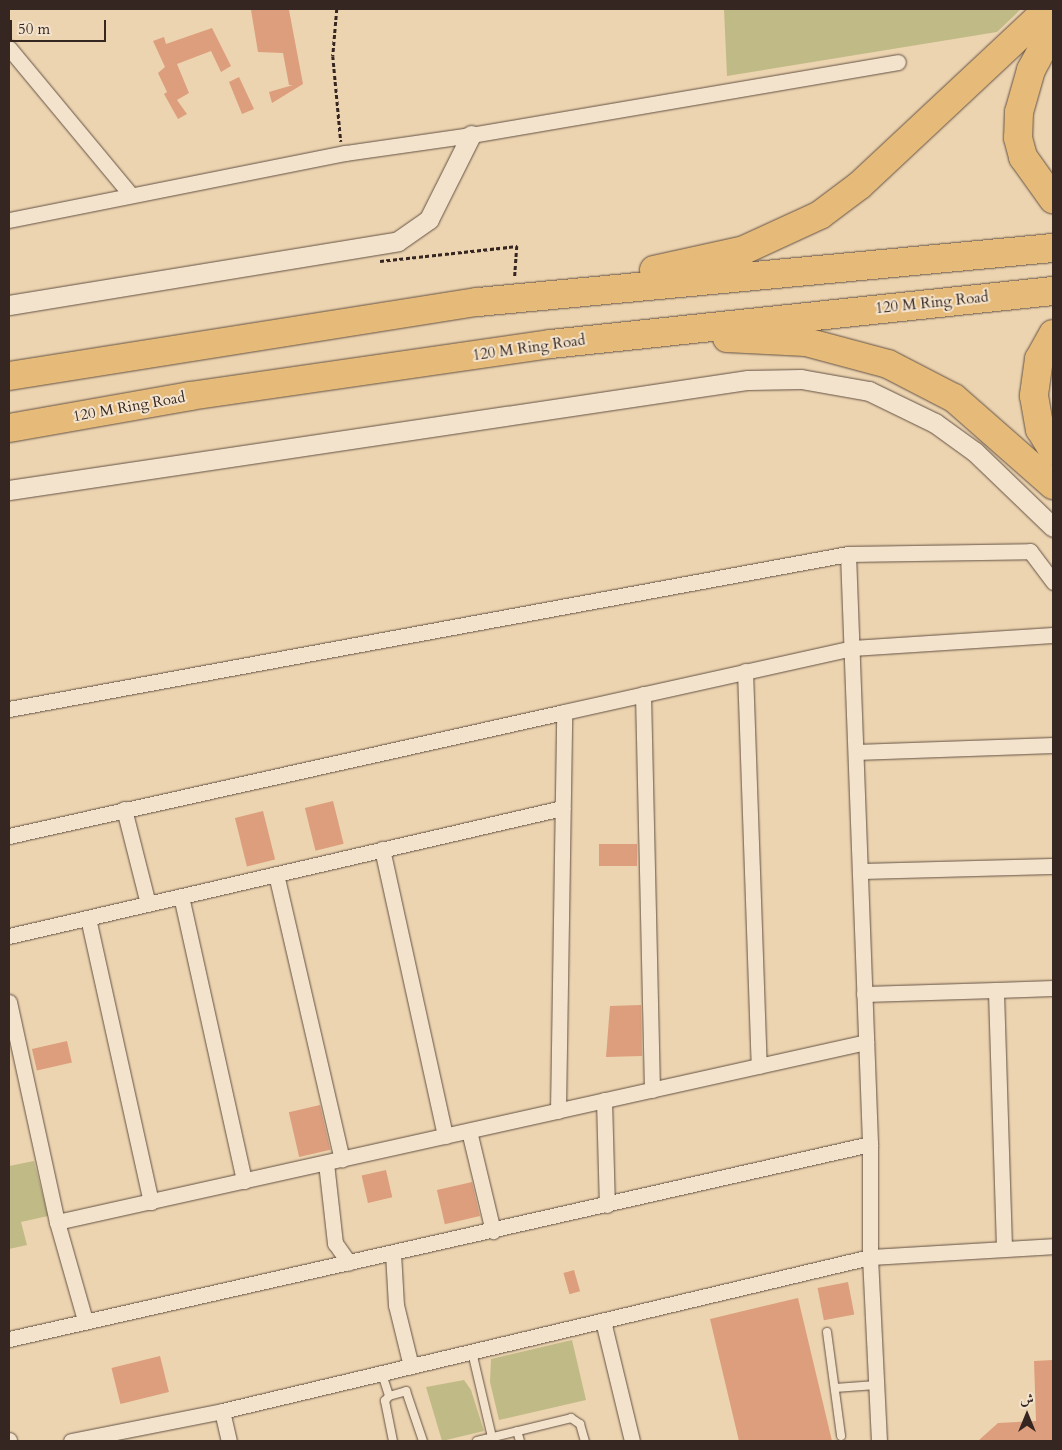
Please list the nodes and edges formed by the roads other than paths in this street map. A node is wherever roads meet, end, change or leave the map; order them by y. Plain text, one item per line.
1 (1048, 9) edge
2 (1053, 29) edge
3 (9, 48) edge
4 (898, 62) dead end
5 (471, 135) junction
6 (131, 196) junction
7 (1053, 199) edge
8 (9, 220) edge
9 (1053, 248) edge
10 (1053, 291) edge
11 (478, 302) junction
12 (9, 305) edge
13 (1053, 334) edge
14 (551, 344) junction
15 (9, 376) edge
16 (9, 428) edge
17 (1053, 451) edge
18 (1053, 485) edge
19 (9, 490) edge
20 (1053, 527) edge
21 (848, 554) junction
22 (1053, 582) edge
23 (1053, 635) edge
24 (852, 648) junction
25 (746, 671) junction
26 (643, 694) junction
27 (9, 709) edge
28 (564, 712) junction
29 (1053, 745) edge
30 (856, 752) junction
31 (562, 808) junction
32 (124, 809) junction
33 (9, 836) edge
34 (382, 849) junction
35 (1053, 866) edge
36 (860, 871) junction
37 (276, 874) junction
38 (181, 896) junction
39 (148, 904) junction
40 (88, 918) junction
41 (9, 936) edge
42 (1053, 988) edge
43 (996, 990) junction
44 (864, 994) junction
45 (9, 1002) edge
46 (866, 1042) junction
47 (759, 1066) junction
48 (652, 1090) junction
49 (604, 1100) junction
50 (558, 1111) junction
51 (469, 1131) junction
52 (445, 1136) junction
53 (870, 1144) junction
54 (342, 1159) junction
55 (326, 1163) junction
56 (244, 1181) junction
57 (151, 1202) junction
58 (607, 1205) junction
59 (57, 1222) junction
60 (493, 1232) junction
61 (1053, 1246) edge
62 (1004, 1247) junction
63 (393, 1253) junction
64 (870, 1257) junction
65 (349, 1263) junction
66 (85, 1320) junction
67 (603, 1321) junction
68 (827, 1332) dead end
69 (9, 1339) edge
70 (472, 1352) junction
71 (411, 1366) junction
72 (382, 1374) junction
73 (876, 1385) junction
74 (835, 1388) junction
75 (389, 1396) junction
76 (222, 1411) junction
77 (517, 1431) junction
78 (134, 1435) edge
79 (841, 1436) dead end
80 (492, 1437) junction
81 (71, 1441) edge
82 (229, 1441) edge
83 (393, 1441) edge
84 (423, 1441) edge
85 (477, 1441) edge
86 (520, 1441) edge
87 (585, 1441) edge
88 (632, 1441) edge
89 (879, 1441) edge

1 - 11 highway
2 - 7 highway
3 - 6 street
4 - 5 street
5 - 6 street
5 - 12 street
6 - 8 street
9 - 11 highway
10 - 14 highway, 120 M Ring Road
11 - 15 highway
13 - 17 highway
14 - 16 highway, 120 M Ring Road
14 - 18 highway
19 - 20 street
21 - 22 street
21 - 24 street
21 - 27 street
23 - 24 street
24 - 25 street
24 - 30 street
25 - 26 street
25 - 47 street
26 - 28 street
26 - 48 street
28 - 31 street
28 - 32 street
29 - 30 street
30 - 36 street
31 - 34 street
31 - 50 street
32 - 33 street
32 - 39 street
34 - 37 street
34 - 52 street
35 - 36 street
36 - 44 street
37 - 38 street
37 - 54 street
38 - 39 street
38 - 56 street
39 - 40 street
40 - 41 street
40 - 57 street
42 - 43 street
43 - 44 street
43 - 62 street
44 - 46 street
45 - 59 street
46 - 47 street
46 - 53 street
47 - 48 street
48 - 49 street
49 - 50 street
49 - 58 street
50 - 51 street
51 - 52 street
51 - 60 street
52 - 54 street
53 - 58 street
53 - 64 street
54 - 55 street
55 - 56 street
55 - 65 street
56 - 57 street
57 - 59 street
58 - 60 street
59 - 66 street
60 - 63 street
61 - 62 street
62 - 64 street
63 - 65 street
63 - 71 street
64 - 67 street
64 - 73 street
65 - 66 street
66 - 69 street
67 - 70 street
67 - 88 street
68 - 74 lane
70 - 71 street
70 - 80 lane
71 - 72 street
72 - 75 lane
72 - 76 street
73 - 74 lane
73 - 89 street
74 - 79 lane
75 - 83 lane
75 - 84 lane
76 - 78 street
76 - 82 street
77 - 80 lane
77 - 86 lane
77 - 87 lane
78 - 81 street
80 - 85 lane

